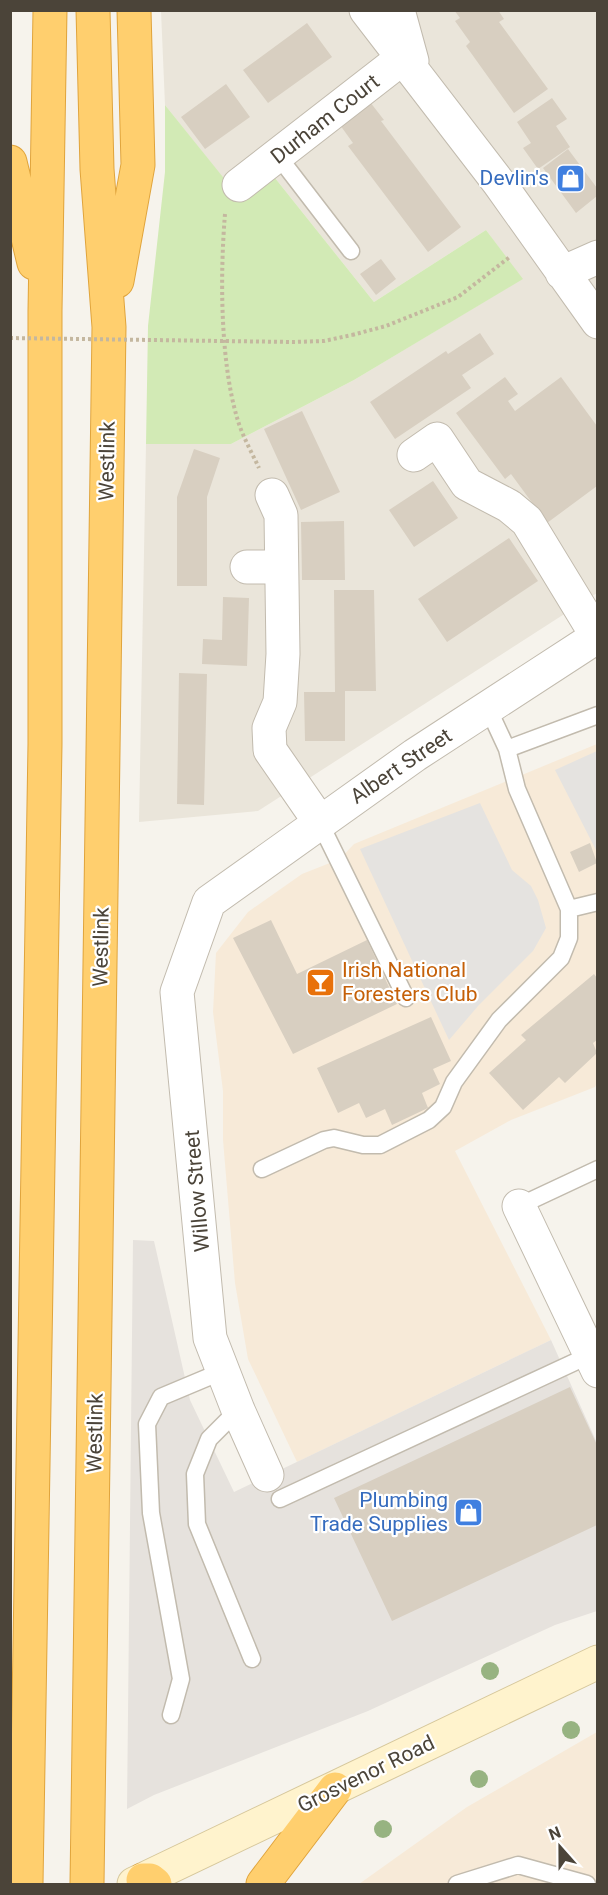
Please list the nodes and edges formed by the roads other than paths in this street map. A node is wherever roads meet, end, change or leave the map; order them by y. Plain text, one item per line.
1 (50, 10) edge
2 (93, 10) edge
3 (134, 10) edge
4 (366, 10) edge
5 (398, 10) edge
6 (410, 62) junction
7 (278, 156) junction
8 (10, 162) edge
9 (239, 185) road end
10 (351, 251) dead end
11 (597, 257) edge
12 (562, 273) junction
13 (45, 311) junction
14 (597, 322) edge
15 (109, 327) junction
16 (414, 455) dead end
17 (272, 495) road end
18 (247, 567) dead end
19 (281, 567) junction
20 (597, 636) edge
21 (488, 708) junction
22 (597, 715) edge
23 (507, 749) junction
24 (319, 821) junction
25 (209, 902) joint
26 (597, 902) edge
27 (569, 909) junction
28 (406, 998) dead end
29 (262, 1168) dead end
30 (597, 1169) edge
31 (519, 1206) joint
32 (594, 1363) edge
33 (223, 1371) junction
34 (238, 1410) junction
35 (274, 1487) joint
36 (252, 1659) dead end
37 (597, 1662) edge
38 (171, 1715) dead end
39 (335, 1789) junction
40 (144, 1883) edge
41 (26, 1884) edge
42 (87, 1884) edge
43 (263, 1884) edge
44 (457, 1884) edge
45 (587, 1884) edge

1 - 13 highway
2 - 15 highway, Westlink
3 - 15 highway
4 - 6 street
5 - 6 street
6 - 7 street, Durham Court
6 - 12 street
7 - 9 street, Durham Court
7 - 10 lane
8 - 13 highway
11 - 12 street
12 - 14 street
13 - 41 highway
15 - 42 highway, Westlink
16 - 20 street
17 - 19 street
18 - 19 street
19 - 24 street
20 - 21 street, Albert Street
21 - 23 lane
21 - 24 street, Albert Street
22 - 23 lane
23 - 27 lane
24 - 25 street, Albert Street
24 - 28 lane
25 - 33 street, Willow Street
26 - 27 lane
27 - 29 lane
30 - 31 lane
31 - 32 street
32 - 35 lane
33 - 34 street, Willow Street
33 - 38 lane
34 - 35 street, Willow Street
34 - 36 lane
37 - 39 main road, Grosvenor Road
39 - 40 main road, Grosvenor Road
39 - 43 highway
44 - 45 lane

